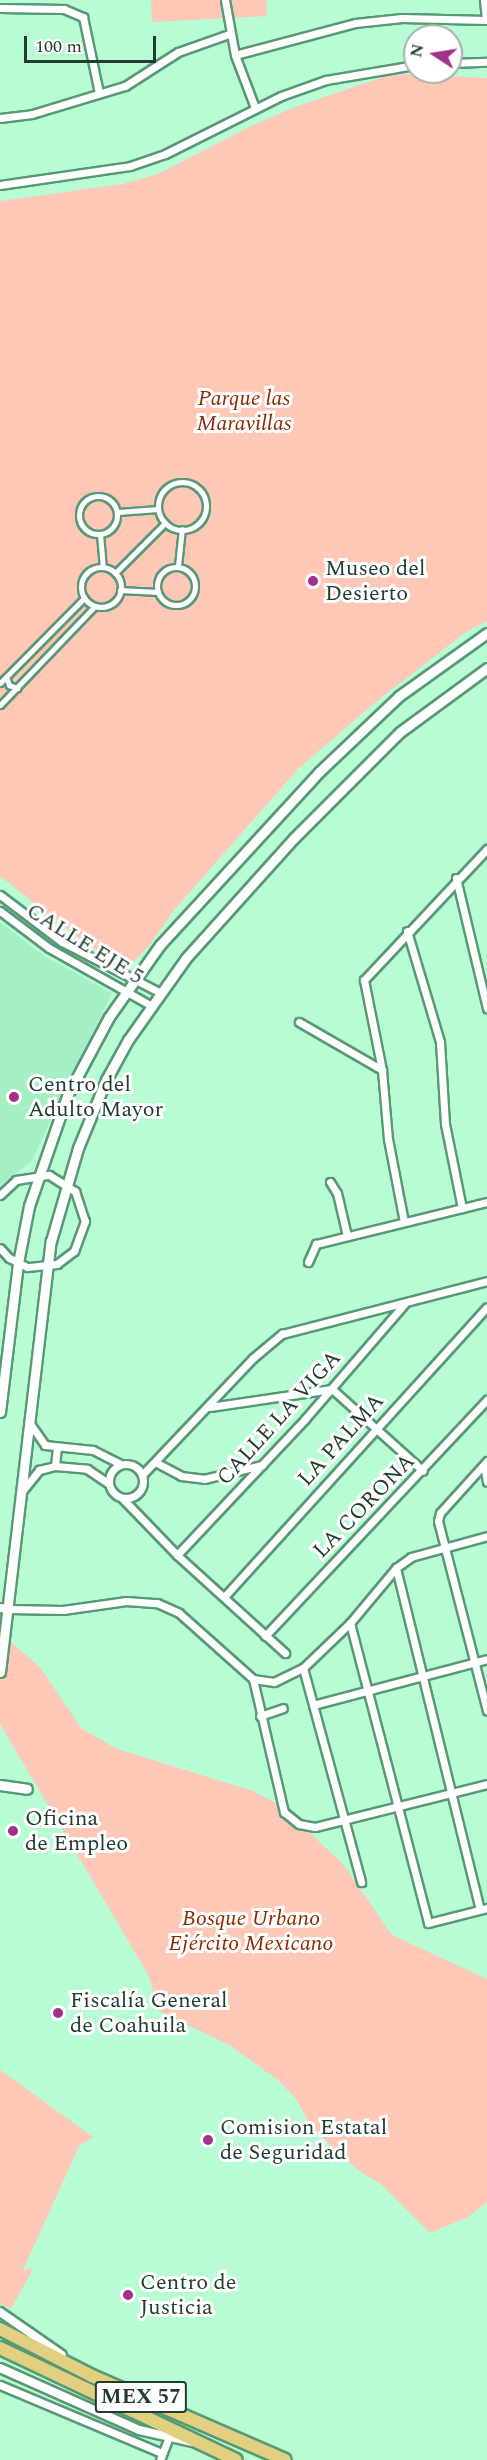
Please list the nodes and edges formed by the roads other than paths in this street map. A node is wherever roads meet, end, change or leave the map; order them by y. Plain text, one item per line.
1 (225, 0) edge
2 (484, 0) edge
3 (0, 8) edge
4 (486, 20) edge
5 (229, 34) junction
6 (235, 55) junction
7 (487, 62) edge
8 (463, 63) edge
9 (403, 67) edge
10 (99, 93) junction
11 (255, 108) junction
12 (0, 118) edge
13 (0, 185) edge
14 (158, 509) junction
15 (118, 512) junction
16 (165, 523) junction
17 (182, 530) junction
18 (100, 534) junction
19 (178, 566) junction
20 (104, 567) junction
21 (115, 573) junction
22 (120, 590) junction
23 (158, 592) junction
24 (84, 598) junction
25 (95, 606) junction
26 (487, 633) edge
27 (16, 667) junction
28 (487, 668) edge
29 (6, 677) junction
30 (26, 677) junction
31 (0, 683) edge
32 (17, 688) junction
33 (0, 705) edge
34 (487, 849) edge
35 (456, 878) junction
36 (0, 895) edge
37 (0, 911) edge
38 (407, 931) junction
39 (134, 980) junction
40 (126, 992) junction
41 (161, 993) junction
42 (152, 1006) junction
43 (487, 1008) edge
44 (299, 1022) dead end
45 (382, 1070) junction
46 (39, 1174) junction
47 (330, 1182) dead end
48 (66, 1183) junction
49 (0, 1195) edge
50 (487, 1202) edge
51 (462, 1208) junction
52 (404, 1222) junction
53 (347, 1236) junction
54 (0, 1248) edge
55 (308, 1262) dead end
56 (18, 1263) junction
57 (46, 1268) junction
58 (487, 1281) edge
59 (405, 1303) junction
60 (487, 1307) edge
61 (332, 1389) junction
62 (487, 1400) edge
63 (210, 1407) junction
64 (0, 1412) edge
65 (29, 1420) junction
66 (375, 1428) junction
67 (57, 1448) junction
68 (157, 1463) junction
69 (485, 1463) edge
70 (120, 1464) junction
71 (262, 1465) junction
72 (55, 1466) junction
73 (423, 1471) junction
74 (142, 1475) junction
75 (487, 1482) edge
76 (108, 1483) junction
77 (21, 1492) junction
78 (123, 1499) junction
79 (487, 1536) edge
80 (446, 1546) junction
81 (177, 1555) junction
82 (396, 1568) junction
83 (224, 1598) junction
84 (4, 1608) edge
85 (350, 1623) junction
86 (265, 1636) junction
87 (285, 1653) dead end
88 (487, 1659) edge
89 (475, 1661) junction
90 (303, 1668) junction
91 (0, 1672) edge
92 (420, 1677) junction
93 (253, 1679) junction
94 (368, 1692) junction
95 (313, 1705) junction
96 (283, 1708) dead end
97 (487, 1711) edge
98 (260, 1716) junction
99 (487, 1784) edge
100 (0, 1785) edge
101 (27, 1789) dead end
102 (450, 1793) junction
103 (399, 1806) junction
104 (343, 1821) junction
105 (361, 1882) dead end
106 (484, 1909) edge
107 (0, 2312) edge
108 (0, 2330) edge
109 (0, 2348) edge
110 (0, 2368) edge
111 (92, 2376) junction
112 (0, 2385) edge
113 (168, 2439) junction
114 (193, 2442) junction
115 (161, 2457) edge
116 (236, 2460) edge
117 (285, 2460) edge

1 - 5 street
2 - 4 street
3 - 10 street
4 - 6 street
5 - 6 street
5 - 10 street
6 - 11 street
7 - 8 street
9 - 11 street
10 - 12 street
11 - 13 street
14 - 15 street
14 - 16 street
14 - 17 street
15 - 18 street
15 - 18 street
16 - 17 street
16 - 21 street
17 - 19 street
18 - 20 street
19 - 23 street
19 - 23 street
20 - 21 street
20 - 24 street
21 - 22 street
22 - 23 street
22 - 25 street
24 - 25 street
24 - 27 street
25 - 30 street
26 - 39 main road
27 - 29 street
27 - 30 street
28 - 41 main road
29 - 31 street
29 - 32 street
30 - 32 street
32 - 33 street
34 - 35 street
35 - 38 street
35 - 43 street
36 - 39 street, CALLE EJE 5
37 - 40 street, CALLE EJE 5
38 - 45 street
38 - 51 street
39 - 40 main road
39 - 41 street, CALLE EJE 5
40 - 42 street, CALLE EJE 5
40 - 46 main road
41 - 42 main road
42 - 48 main road
44 - 45 street
45 - 52 street
46 - 48 street
46 - 49 street
46 - 56 main road
47 - 53 street
48 - 57 main road
48 - 57 street
50 - 51 street
51 - 52 street
52 - 53 street
53 - 55 street
54 - 56 street
56 - 57 street
56 - 64 main road
57 - 65 main road
58 - 59 street
59 - 61 street, CALLE LA VIGA
59 - 63 street
60 - 66 street, LA PALMA
61 - 63 street
61 - 66 street
61 - 71 street, CALLE LA VIGA
62 - 73 street, LA CORONA
63 - 68 street
65 - 67 street
65 - 77 main road
66 - 73 street
66 - 83 street, LA PALMA
67 - 70 street
67 - 72 street
68 - 71 street
68 - 74 street
69 - 75 street
69 - 80 street
70 - 74 street
70 - 76 street
71 - 81 street, CALLE LA VIGA
72 - 76 street
72 - 77 street
73 - 86 street, LA CORONA
74 - 78 street
76 - 78 street
77 - 84 main road
78 - 81 street
79 - 80 street
80 - 82 street
80 - 89 street
81 - 83 street
82 - 85 street
82 - 92 street
83 - 86 street
84 - 91 main road
84 - 93 street
85 - 90 street
85 - 94 street
86 - 87 street
88 - 89 street
89 - 92 street
89 - 97 street
90 - 93 street
90 - 95 street
92 - 94 street
92 - 102 street
93 - 98 street
94 - 95 street
94 - 103 street
95 - 104 street
96 - 98 street
98 - 104 street
99 - 102 street
100 - 101 main road
102 - 103 street
102 - 106 street
103 - 104 street
103 - 106 street
104 - 105 street
107 - 111 street
108 - 111 highway, MEX 57
109 - 114 highway, MEX 57
110 - 113 street
111 - 117 highway, MEX 57
112 - 115 street
113 - 114 street
113 - 115 street
114 - 116 highway, MEX 57

